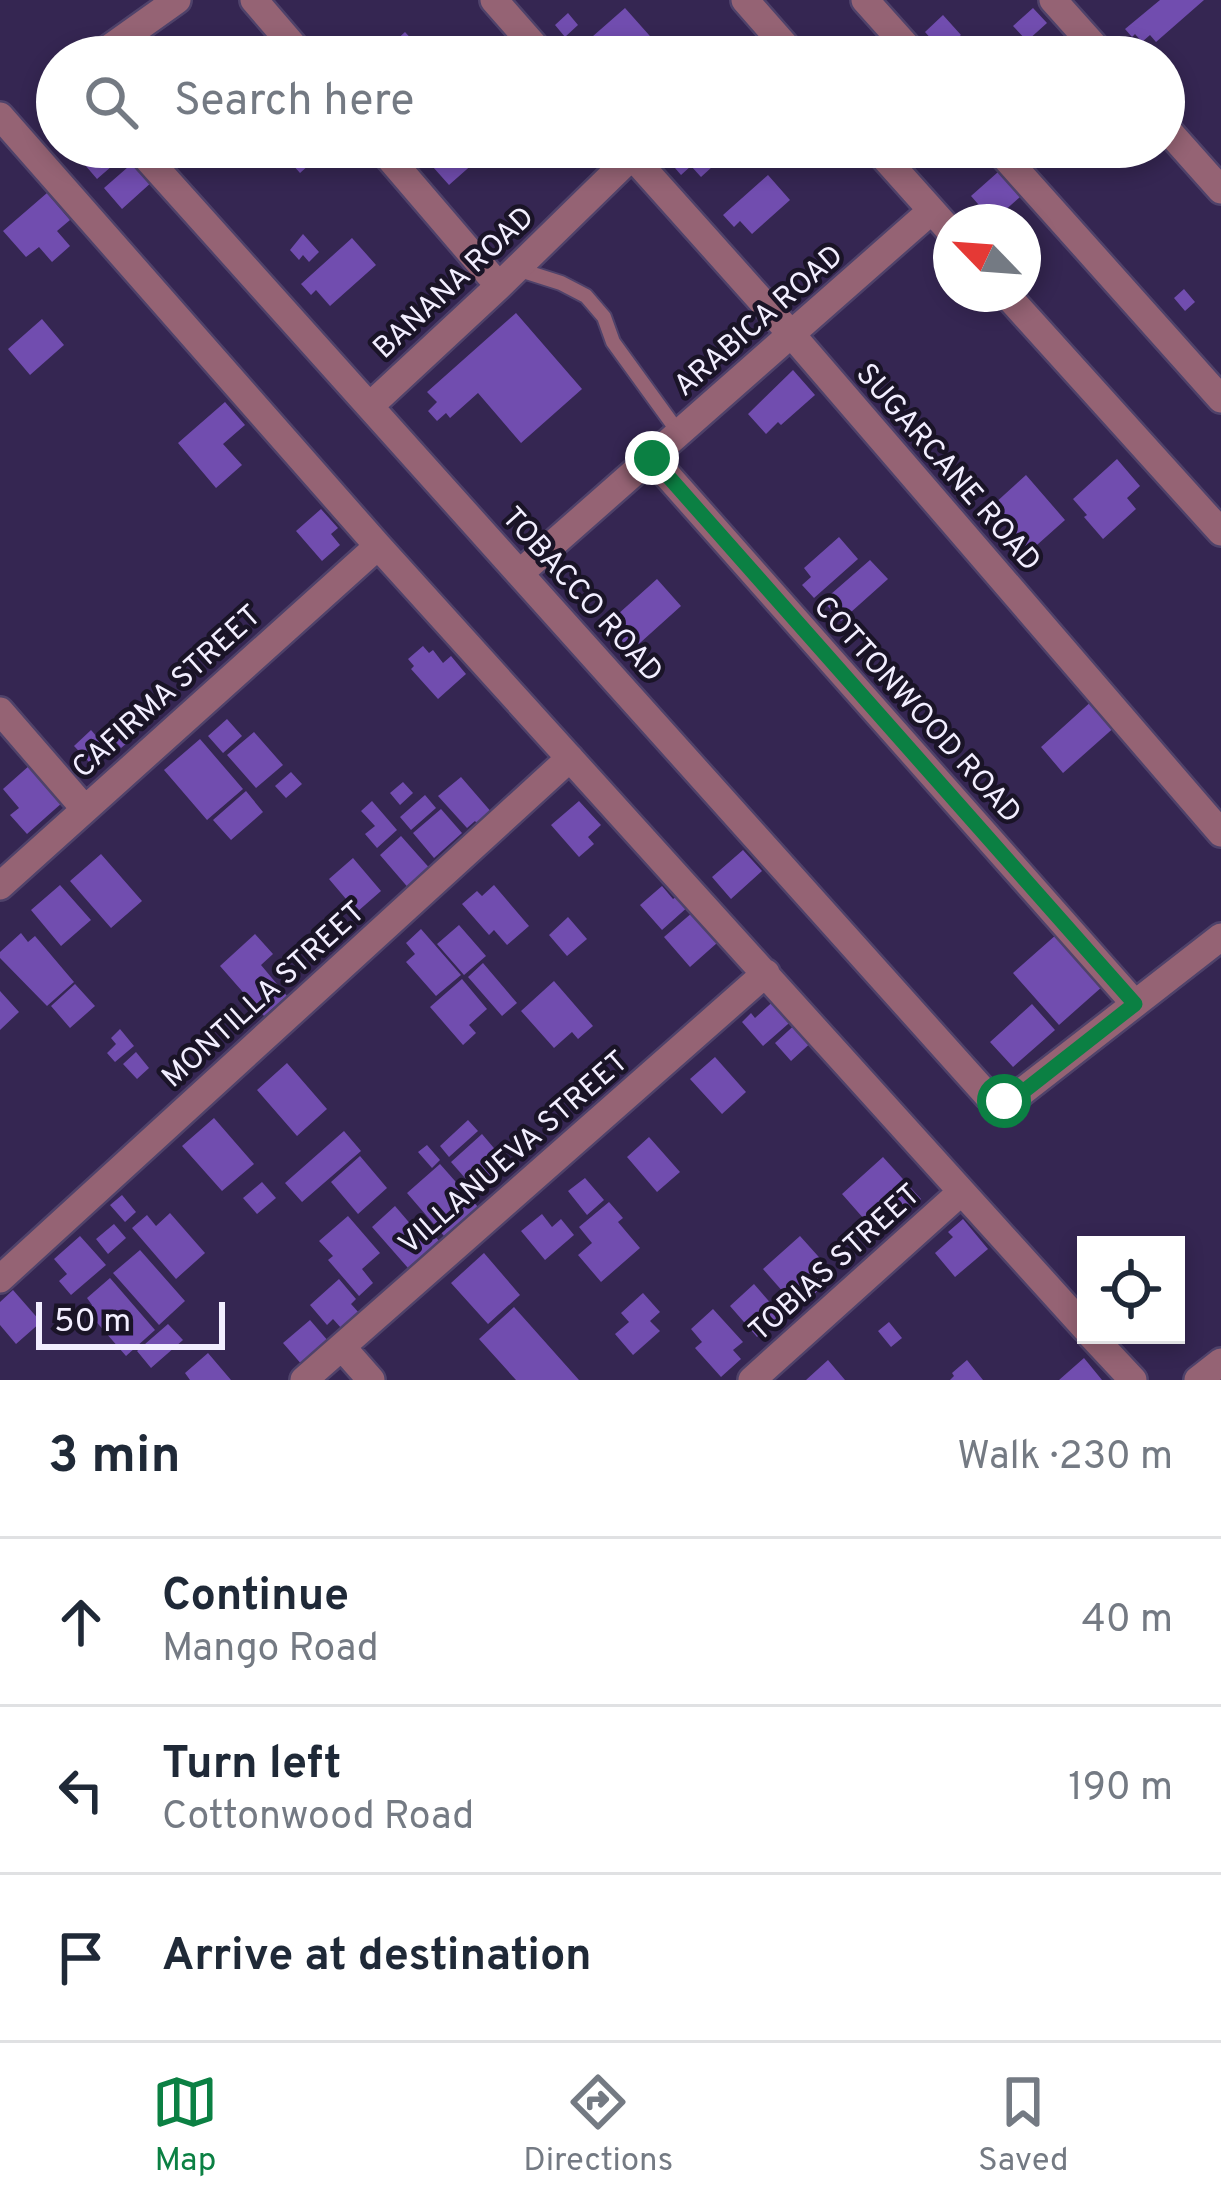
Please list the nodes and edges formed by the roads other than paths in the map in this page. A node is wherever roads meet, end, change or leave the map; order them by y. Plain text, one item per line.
1 (177, 0) edge
2 (254, 0) edge
3 (494, 0) edge
4 (745, 0) edge
5 (865, 0) edge
6 (1053, 0) edge
7 (126, 36) edge
8 (285, 36) edge
9 (526, 36) edge
10 (777, 36) edge
11 (897, 36) edge
12 (1085, 36) edge
13 (0, 116) edge
14 (1185, 149) edge
15 (36, 157) edge
16 (46, 168) edge
17 (156, 168) edge
18 (400, 168) edge
19 (613, 168) edge
20 (642, 168) edge
21 (894, 168) edge
22 (1015, 168) edge
23 (1221, 190) edge
24 (932, 211) joint
25 (507, 278) junction
26 (1022, 312) edge
27 (792, 335) junction
28 (1221, 399) edge
29 (371, 405) junction
30 (679, 434) junction
31 (652, 458) junction
32 (1221, 532) edge
33 (378, 546) junction
34 (520, 573) junction
35 (0, 711) edge
36 (570, 758) junction
37 (84, 808) junction
38 (1221, 833) edge
39 (0, 886) edge
40 (1221, 937) edge
41 (766, 974) junction
42 (1135, 1004) junction
43 (960, 1193) junction
44 (0, 1279) edge
45 (1077, 1319) edge
46 (1100, 1344) edge
47 (342, 1347) junction
48 (1221, 1362) edge
49 (304, 1380) edge
50 (371, 1380) edge
51 (752, 1380) edge
52 (1133, 1380) edge
53 (1198, 1380) edge

1 - 7 street
2 - 8 street
3 - 9 street
4 - 10 street
5 - 11 street
6 - 12 street
13 - 15 street
14 - 23 street
16 - 33 street
17 - 29 street, TOBACCO ROAD
18 - 25 street
19 - 25 street, BANANA ROAD
20 - 27 street, SUGARCANE ROAD
21 - 24 street
22 - 28 street
24 - 27 street, ARABICA ROAD
25 - 29 street, BANANA ROAD
25 - 30 lane
26 - 32 street
27 - 30 street, ARABICA ROAD
27 - 38 street, SUGARCANE ROAD
29 - 34 street, TOBACCO ROAD
30 - 31 street, ARABICA ROAD
31 - 34 street, ARABICA ROAD
31 - 42 street, COTTONWOOD ROAD
33 - 36 street
33 - 37 street, CAFIRMA STREET
34 - 42 street, TOBACCO ROAD
35 - 37 street
36 - 41 street
36 - 44 street, MONTILLA STREET
37 - 39 street, CAFIRMA STREET
40 - 42 street
41 - 43 street
41 - 47 street, VILLANUEVA STREET
43 - 45 street
43 - 51 street, TOBIAS STREET
46 - 52 street
47 - 49 street, VILLANUEVA STREET
47 - 50 street
48 - 53 street

